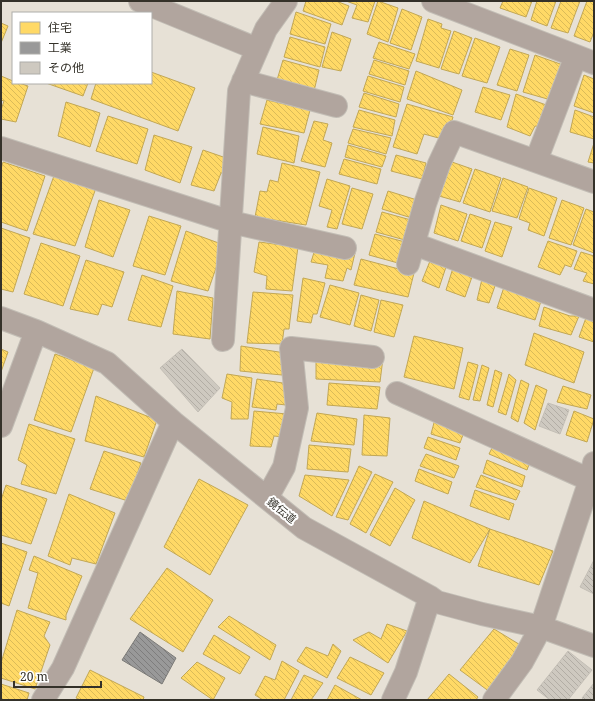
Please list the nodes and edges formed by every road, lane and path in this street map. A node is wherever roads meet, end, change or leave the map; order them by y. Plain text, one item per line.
1 (140, 1) edge
2 (286, 1) edge
3 (433, 1) edge
4 (257, 49) junction
5 (585, 60) edge
6 (243, 81) junction
7 (336, 106) dead end
8 (1, 148) edge
9 (536, 161) junction
10 (594, 182) edge
11 (231, 222) junction
12 (345, 248) dead end
13 (594, 310) edge
14 (1, 318) edge
15 (36, 331) junction
16 (223, 340) dead end
17 (373, 356) dead end
18 (397, 393) dead end
19 (173, 422) junction
20 (1, 426) edge
21 (592, 472) edge
22 (267, 498) junction
23 (430, 597) junction
24 (541, 627) junction
25 (594, 646) edge
26 (43, 700) edge
27 (393, 700) edge
28 (494, 700) edge

1 - 4 street
2 - 4 street
3 - 5 street
4 - 6 street
5 - 9 street
6 - 7 street
6 - 11 street
8 - 11 street
9 - 10 street
9 - 13 street
11 - 12 street
11 - 16 street
14 - 15 street, 鏡伝道
15 - 19 street, 鏡伝道
15 - 20 street
17 - 22 street
18 - 21 street
19 - 22 street, 鏡伝道
19 - 26 street
21 - 24 street
22 - 23 street, 鏡伝道
23 - 24 street, 鏡伝道
23 - 27 street
24 - 25 street, 鏡伝道
24 - 28 street

